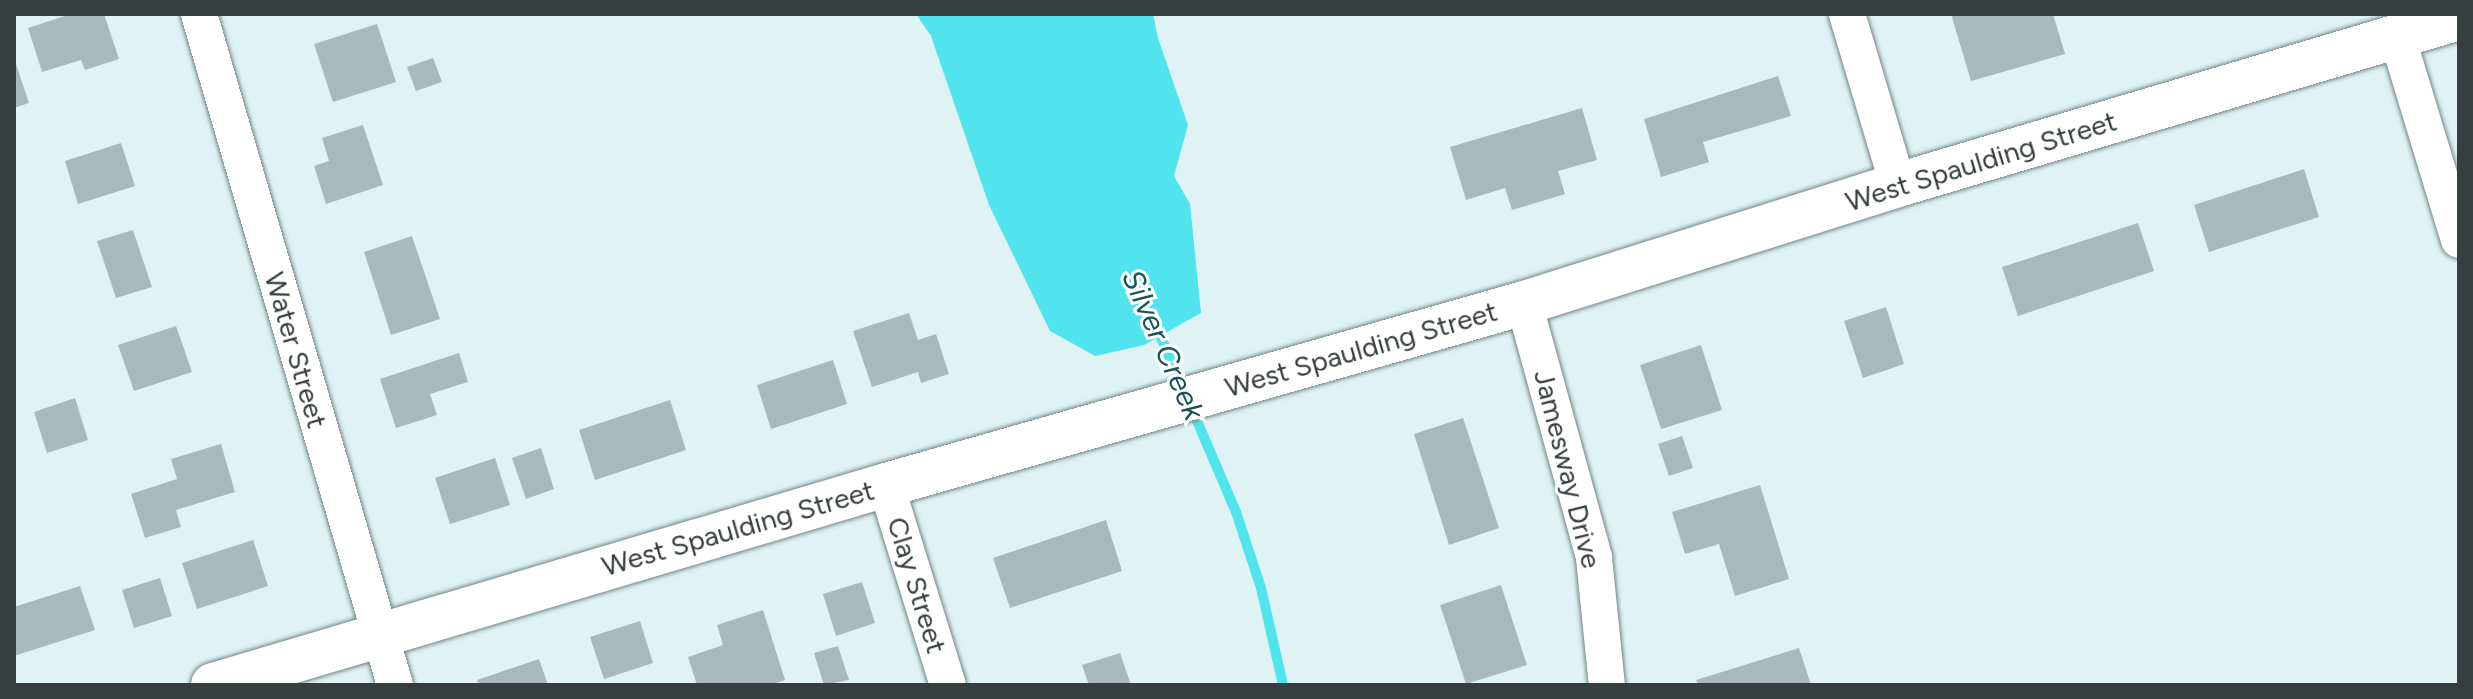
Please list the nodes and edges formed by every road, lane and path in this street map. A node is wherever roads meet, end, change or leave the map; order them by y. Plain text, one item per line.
1 (199, 14) edge
2 (1847, 14) edge
3 (2459, 18) edge
4 (2397, 36) junction
5 (1898, 185) junction
6 (2459, 240) edge
7 (1524, 303) junction
8 (886, 485) junction
9 (379, 634) junction
10 (213, 685) edge
11 (395, 685) edge
12 (948, 685) edge
13 (1607, 685) edge

1 - 9 street, Water Street
2 - 5 street
3 - 4 street, West Spaulding Street
4 - 5 street, West Spaulding Street
4 - 6 street
5 - 7 street, West Spaulding Street
7 - 8 street, West Spaulding Street
7 - 13 street, Jamesway Drive
8 - 9 street, West Spaulding Street
8 - 12 street, Clay Street
9 - 10 street, West Spaulding Street
9 - 11 street, Water Street

